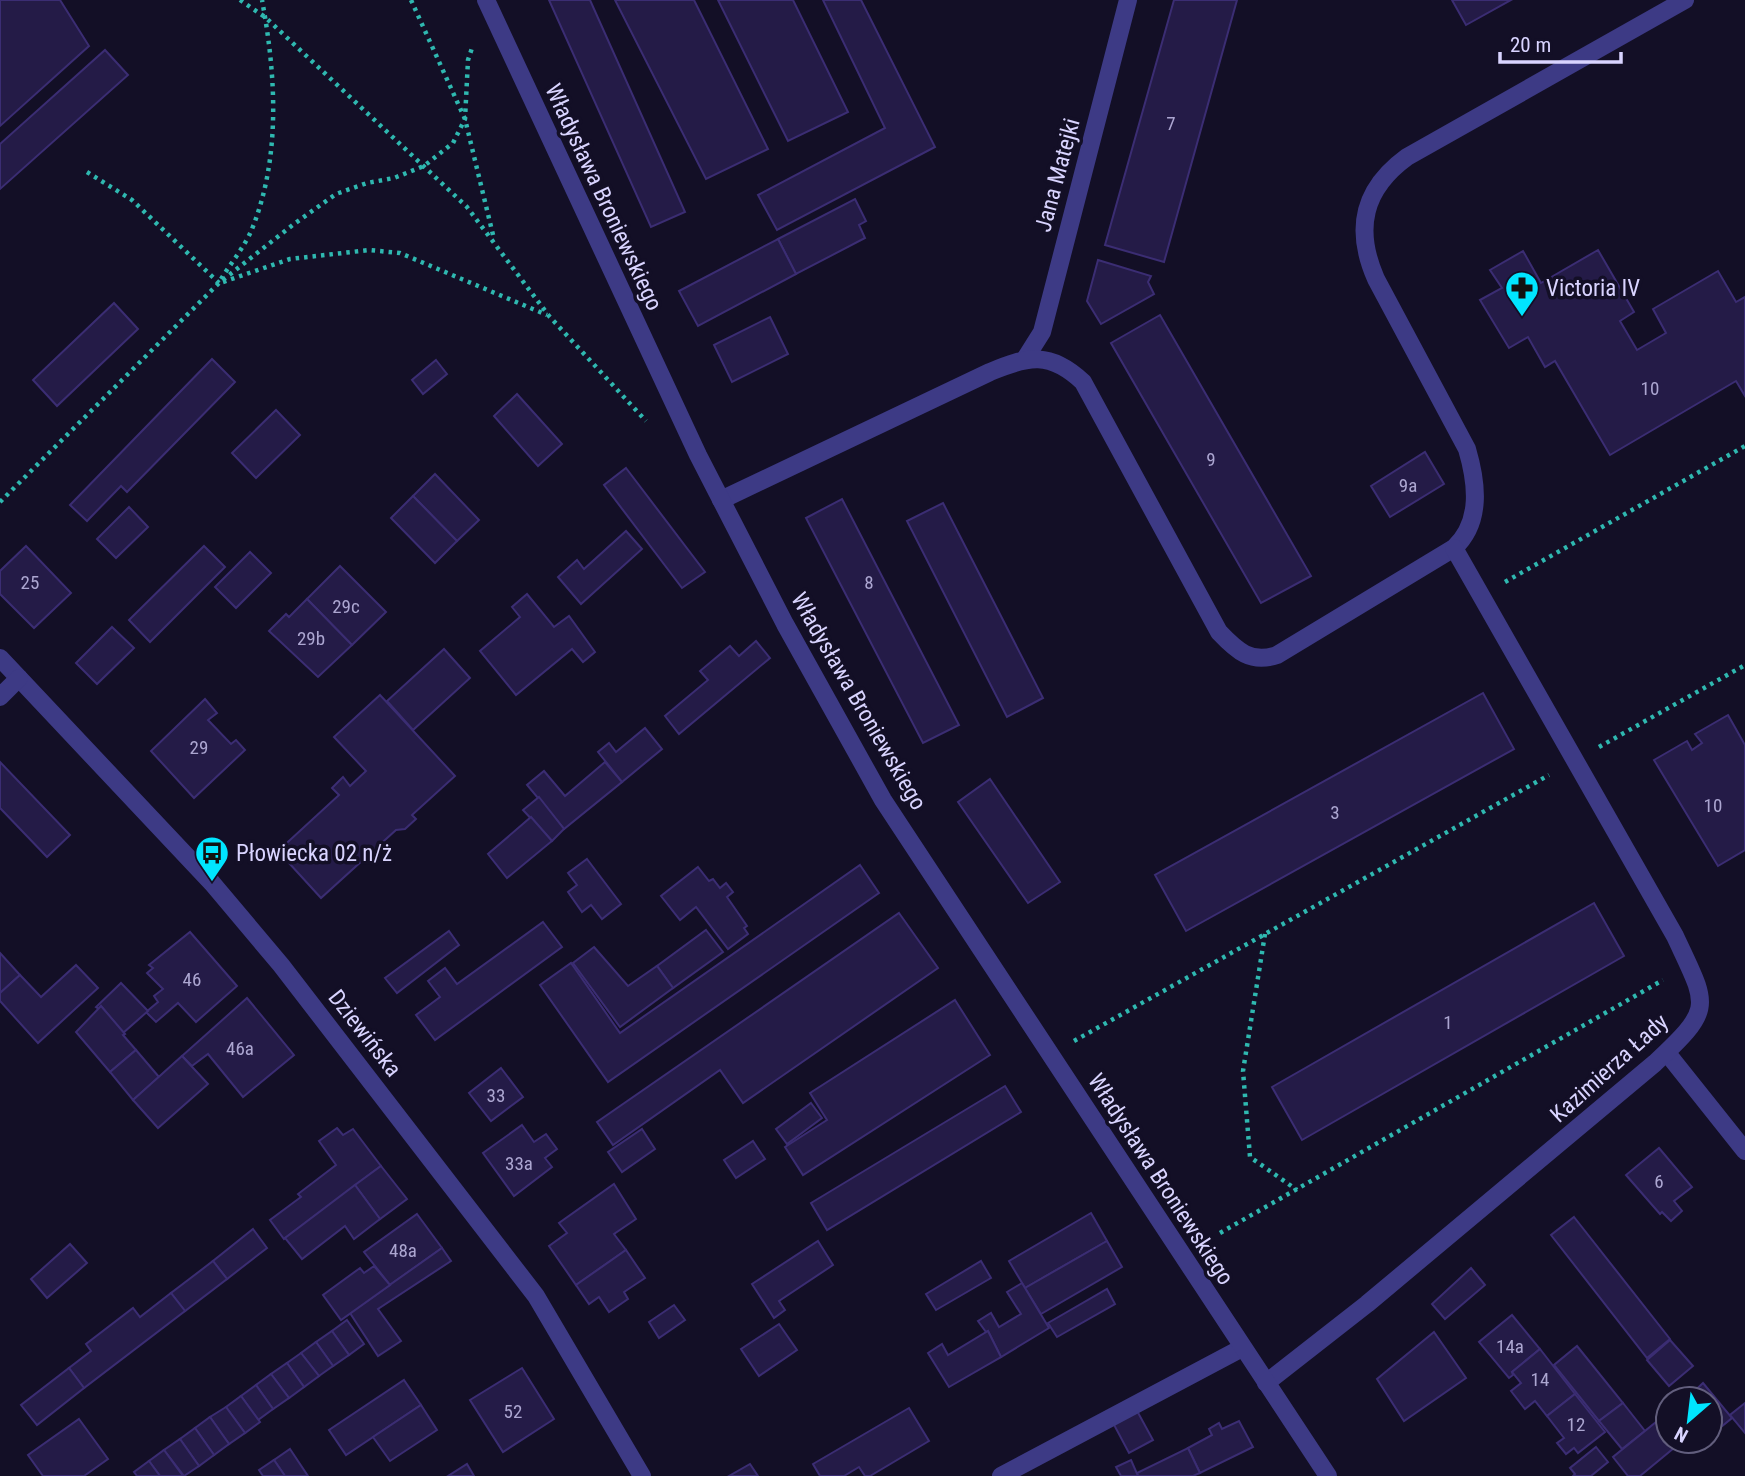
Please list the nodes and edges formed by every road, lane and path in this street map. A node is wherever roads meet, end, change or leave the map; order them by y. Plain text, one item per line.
1 (240, 0) edge
2 (262, 0) edge
3 (411, 0) edge
4 (1128, 0) edge
5 (1685, 0) edge
6 (487, 1) edge
7 (265, 17) junction
8 (465, 119) junction
9 (424, 166) junction
10 (87, 172) dead end
11 (495, 244) junction
12 (219, 283) junction
13 (549, 316) junction
14 (1025, 359) junction
15 (651, 429) dead end
16 (1745, 446) edge
17 (721, 500) junction
18 (0, 502) edge
19 (1454, 548) junction
20 (1480, 596) junction
21 (0, 658) edge
22 (1745, 665) edge
23 (19, 678) junction
24 (0, 697) edge
25 (1575, 761) junction
26 (1265, 934) junction
27 (1689, 965) junction
28 (1667, 1053) junction
29 (1051, 1054) junction
30 (1745, 1150) edge
31 (1297, 1190) junction
32 (1220, 1233) dead end
33 (1242, 1348) junction
34 (1266, 1383) junction
35 (642, 1476) edge
36 (1001, 1476) edge
37 (1328, 1476) edge

1 - 7 path
2 - 7 path
3 - 8 path
4 - 14 street, Jana Matejki
5 - 19 street
6 - 8 path
6 - 17 street, Władysława Broniewskiego
7 - 9 path
7 - 12 path
8 - 9 path
8 - 11 path
9 - 11 path
9 - 12 path
10 - 12 path
11 - 13 path
12 - 13 path
12 - 18 path
13 - 15 path
14 - 17 street
14 - 19 street
16 - 20 path
17 - 29 street, Władysława Broniewskiego
19 - 20 street, Kazimierza Łady
20 - 25 street, Kazimierza Łady
21 - 23 street, Dziewińska
22 - 25 path
23 - 24 street
23 - 35 street, Dziewińska
25 - 26 path
25 - 27 street, Kazimierza Łady
26 - 29 path
26 - 31 path
27 - 28 street, Kazimierza Łady
27 - 31 path
28 - 30 street
28 - 34 street, Kazimierza Łady
29 - 33 street, Władysława Broniewskiego
31 - 32 path
33 - 34 street, Władysława Broniewskiego
33 - 36 street
34 - 37 street, Władysława Broniewskiego

